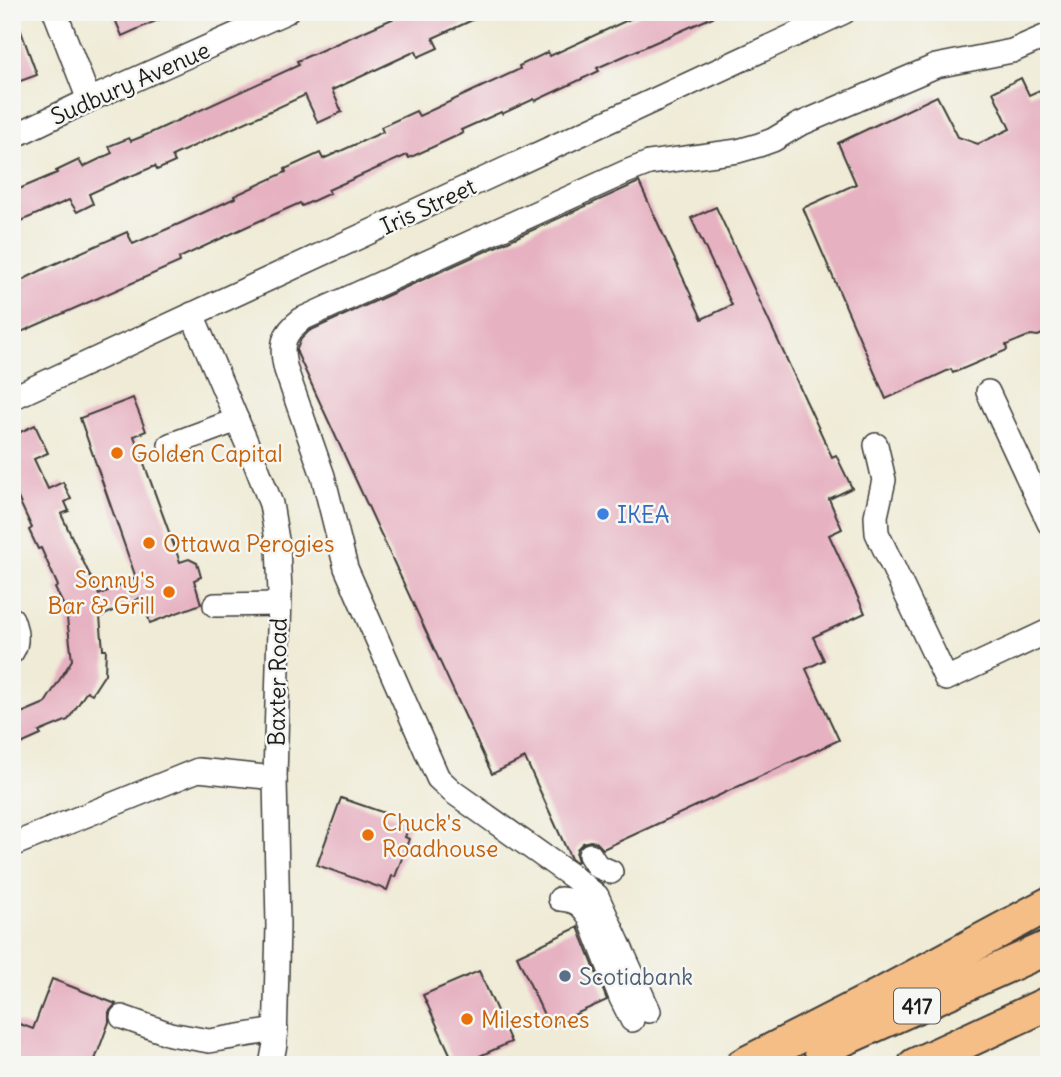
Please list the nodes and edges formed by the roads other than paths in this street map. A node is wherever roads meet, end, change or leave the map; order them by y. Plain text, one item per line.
1 (55, 12) edge
2 (286, 12) edge
3 (844, 12) edge
4 (1049, 35) edge
5 (89, 100) junction
6 (12, 137) edge
7 (192, 314) junction
8 (988, 392) dead end
9 (12, 398) edge
10 (237, 420) junction
11 (170, 445) dead end
12 (876, 445) dead end
13 (1049, 523) edge
14 (279, 604) junction
15 (215, 606) dead end
16 (12, 619) edge
17 (1049, 631) edge
18 (12, 652) edge
19 (275, 778) junction
20 (12, 845) edge
21 (590, 855) dead end
22 (611, 872) dead end
23 (560, 899) dead end
24 (1049, 904) edge
25 (1049, 947) edge
26 (1049, 1003) edge
27 (122, 1017) dead end
28 (275, 1030) junction
29 (271, 1065) edge
30 (743, 1065) edge
31 (785, 1065) edge
32 (915, 1065) edge

1 - 5 street
2 - 5 street, Sudbury Avenue
3 - 7 street, Iris Street
4 - 23 street
5 - 6 street, Sudbury Avenue
7 - 9 street, Iris Street
7 - 10 street, Baxter Road
8 - 13 street
10 - 11 street
10 - 14 street, Baxter Road
12 - 17 street
14 - 15 street
14 - 19 street, Baxter Road
16 - 18 street
19 - 20 street
19 - 28 street, Baxter Road
21 - 22 street
24 - 30 highway
25 - 31 highway, 417
26 - 32 highway, 417
27 - 28 street
28 - 29 street, Baxter Road

